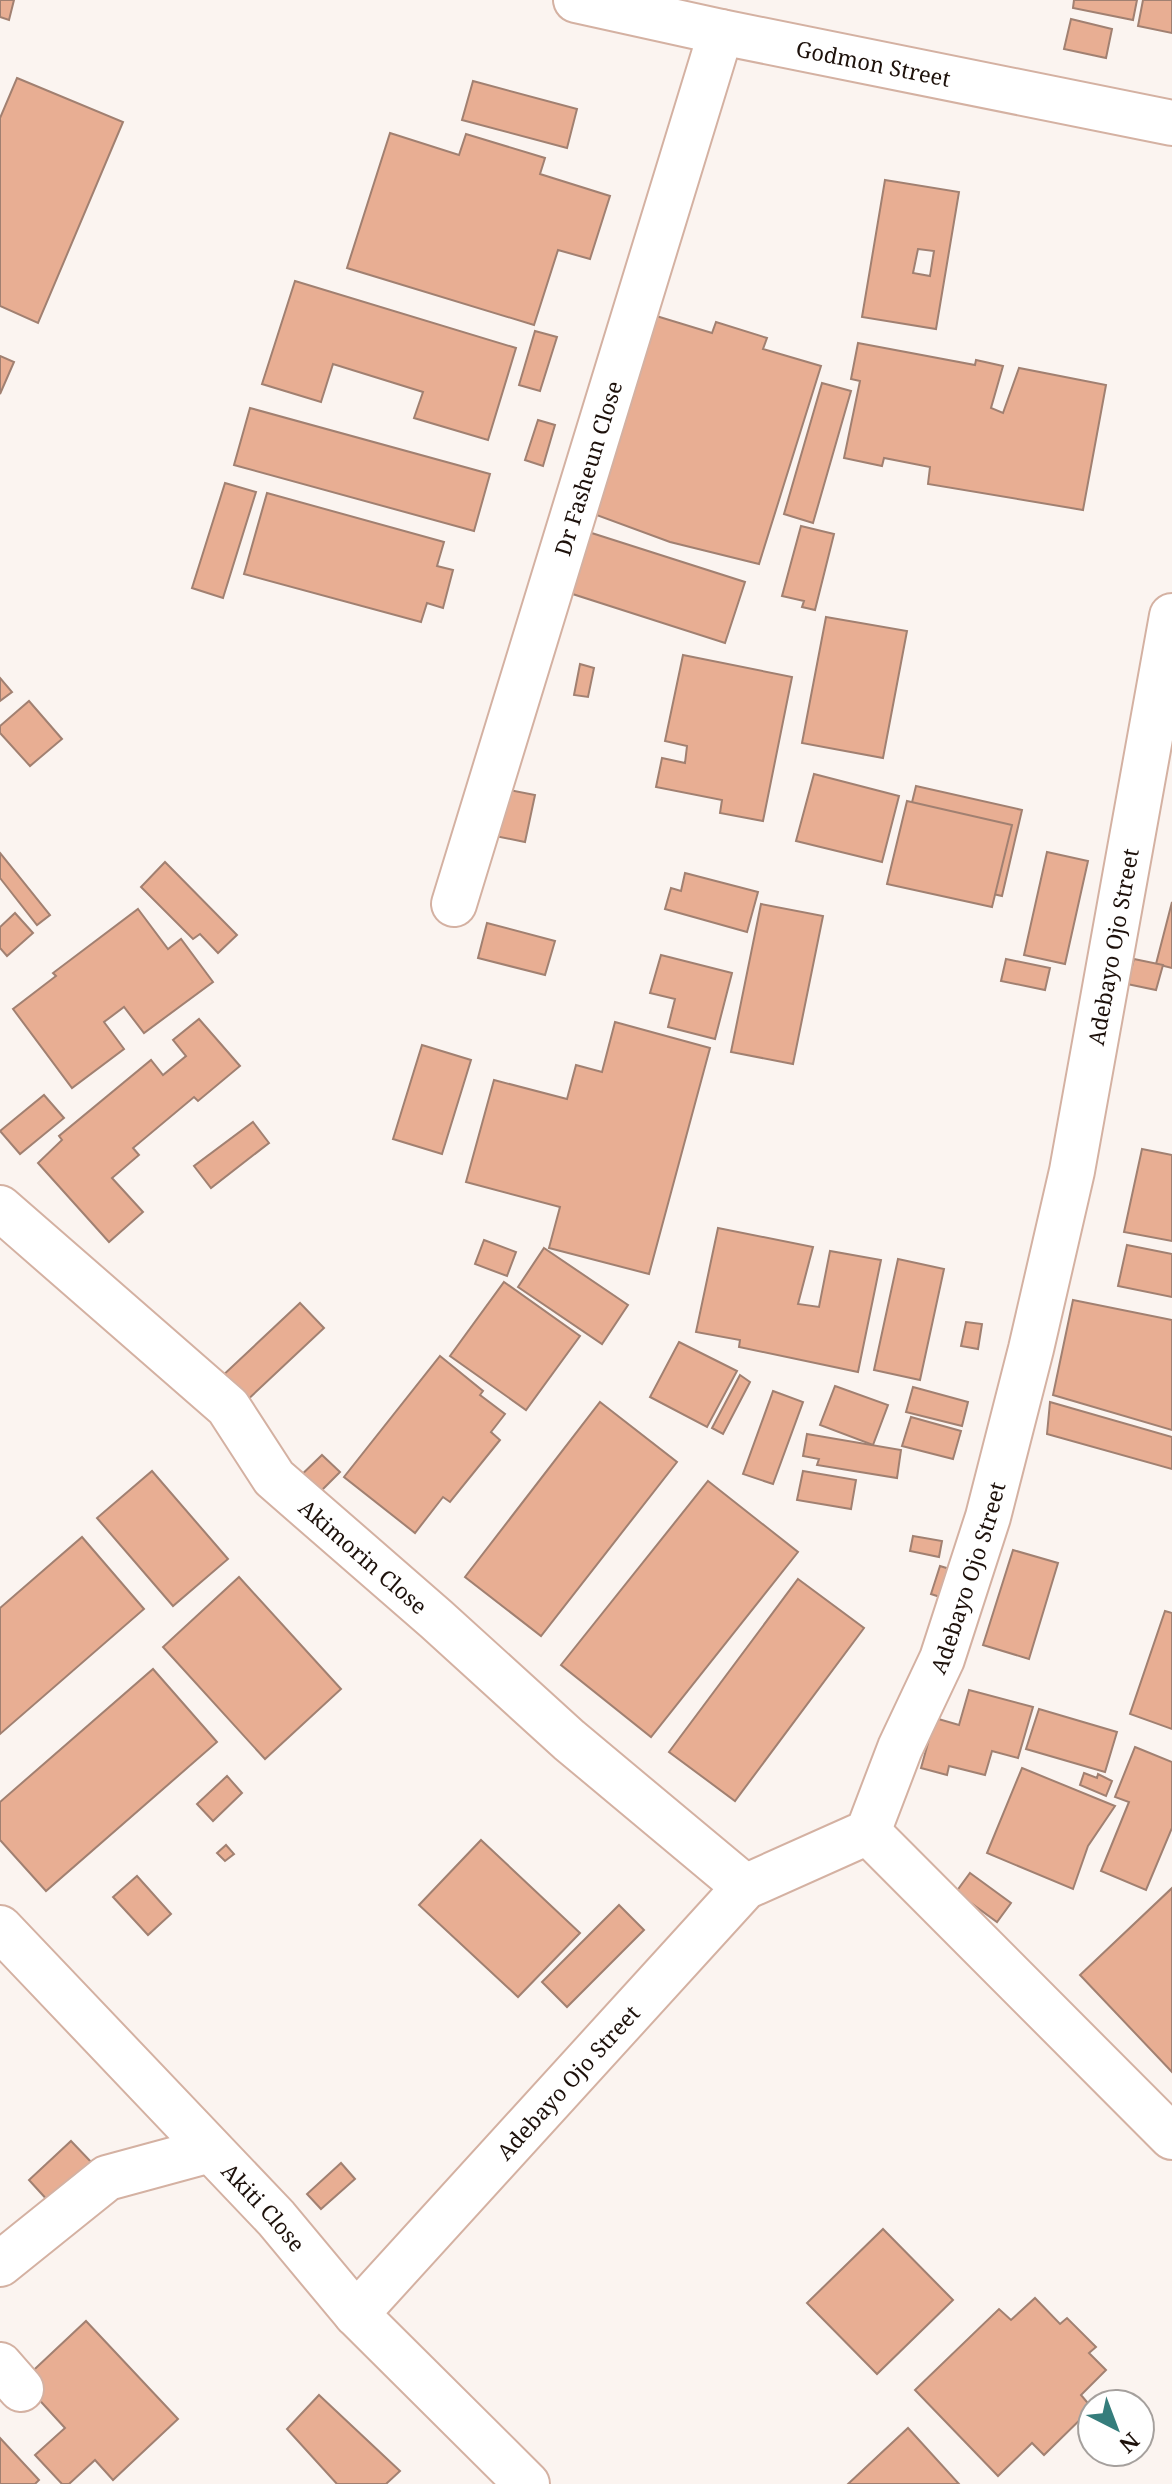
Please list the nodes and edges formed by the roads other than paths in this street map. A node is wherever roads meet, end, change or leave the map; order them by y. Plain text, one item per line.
1 (576, 0) edge
2 (721, 32) junction
3 (1172, 123) edge
4 (1172, 616) edge
5 (454, 904) dead end
6 (0, 1208) edge
7 (868, 1832) junction
8 (745, 1887) junction
9 (0, 1928) edge
10 (1172, 2137) edge
11 (210, 2150) junction
12 (0, 2264) edge
13 (356, 2314) junction
14 (527, 2484) edge

1 - 2 street, Godmon Street
2 - 3 street, Godmon Street
2 - 5 street, Dr Fasheun Close
4 - 7 street, Adebayo Ojo Street
6 - 8 street, Akimorin Close
7 - 8 street, Adebayo Ojo Street
7 - 10 street
8 - 13 street, Adebayo Ojo Street
9 - 11 street, Akiti Close
11 - 12 street
11 - 13 street, Akiti Close
13 - 14 street, Akiti Close

